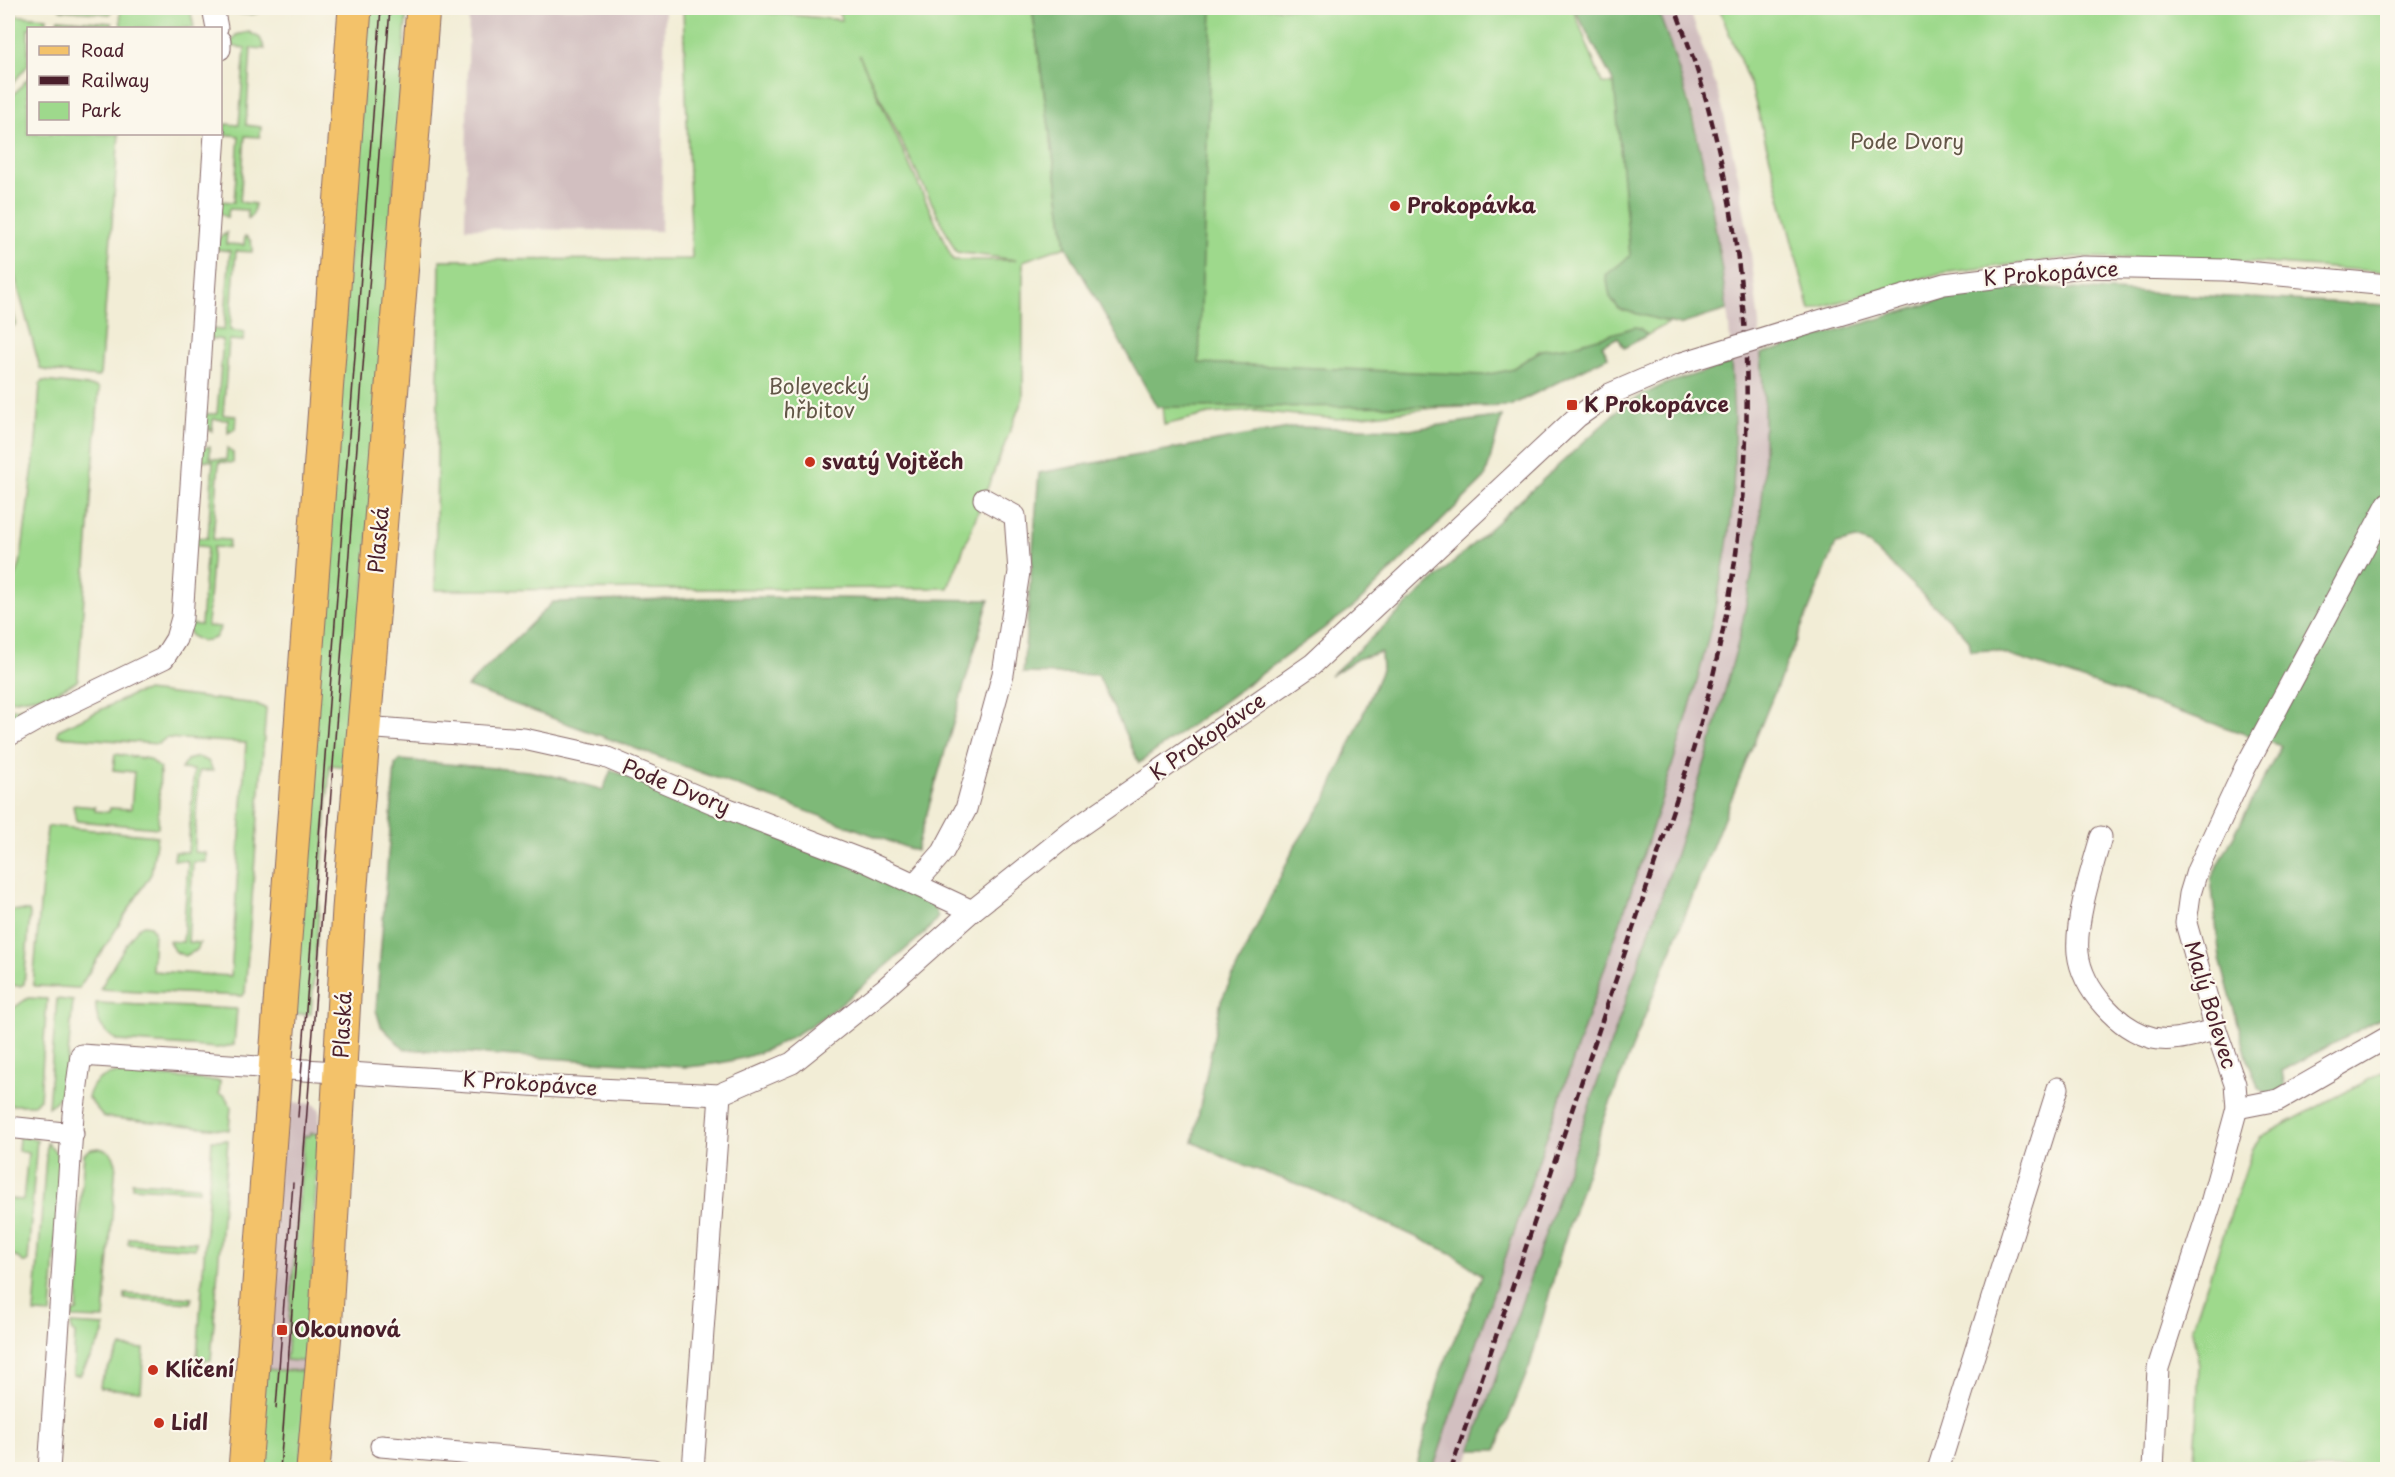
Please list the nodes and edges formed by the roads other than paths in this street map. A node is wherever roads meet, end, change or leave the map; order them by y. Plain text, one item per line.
1 (213, 8) edge
2 (355, 8) edge
3 (423, 8) edge
4 (217, 27) edge
5 (215, 135) edge
6 (2388, 285) edge
7 (984, 499) dead end
8 (2388, 504) edge
9 (363, 727) junction
10 (8, 736) edge
11 (2101, 837) dead end
12 (915, 884) junction
13 (972, 911) junction
14 (2216, 1030) junction
15 (2388, 1037) edge
16 (276, 1067) junction
17 (340, 1073) junction
18 (2058, 1088) dead end
19 (720, 1095) junction
20 (2238, 1108) junction
21 (8, 1127) edge
22 (73, 1134) junction
23 (381, 1446) dead end
24 (48, 1470) edge
25 (245, 1470) edge
26 (313, 1470) edge
27 (653, 1470) edge
28 (693, 1470) edge
29 (1938, 1470) edge
30 (2153, 1470) edge

1 - 4 street
2 - 16 main road
3 - 9 main road, Plaská
5 - 10 street
6 - 13 street, K Prokopávce, bridge
7 - 12 street
8 - 14 street, Malý Bolevec
9 - 12 street, Pode Dvory
9 - 17 main road, Plaská
11 - 14 street
12 - 13 street, Pode Dvory
13 - 19 street, K Prokopávce
14 - 20 street, Malý Bolevec
15 - 20 street
16 - 17 street, Plaská
16 - 22 street, Plaská
16 - 25 main road
17 - 19 street, K Prokopávce
17 - 26 main road, Plaská
18 - 29 street
19 - 28 street
20 - 30 street, Malý Bolevec
21 - 22 street
22 - 24 street, Plaská
23 - 27 street

